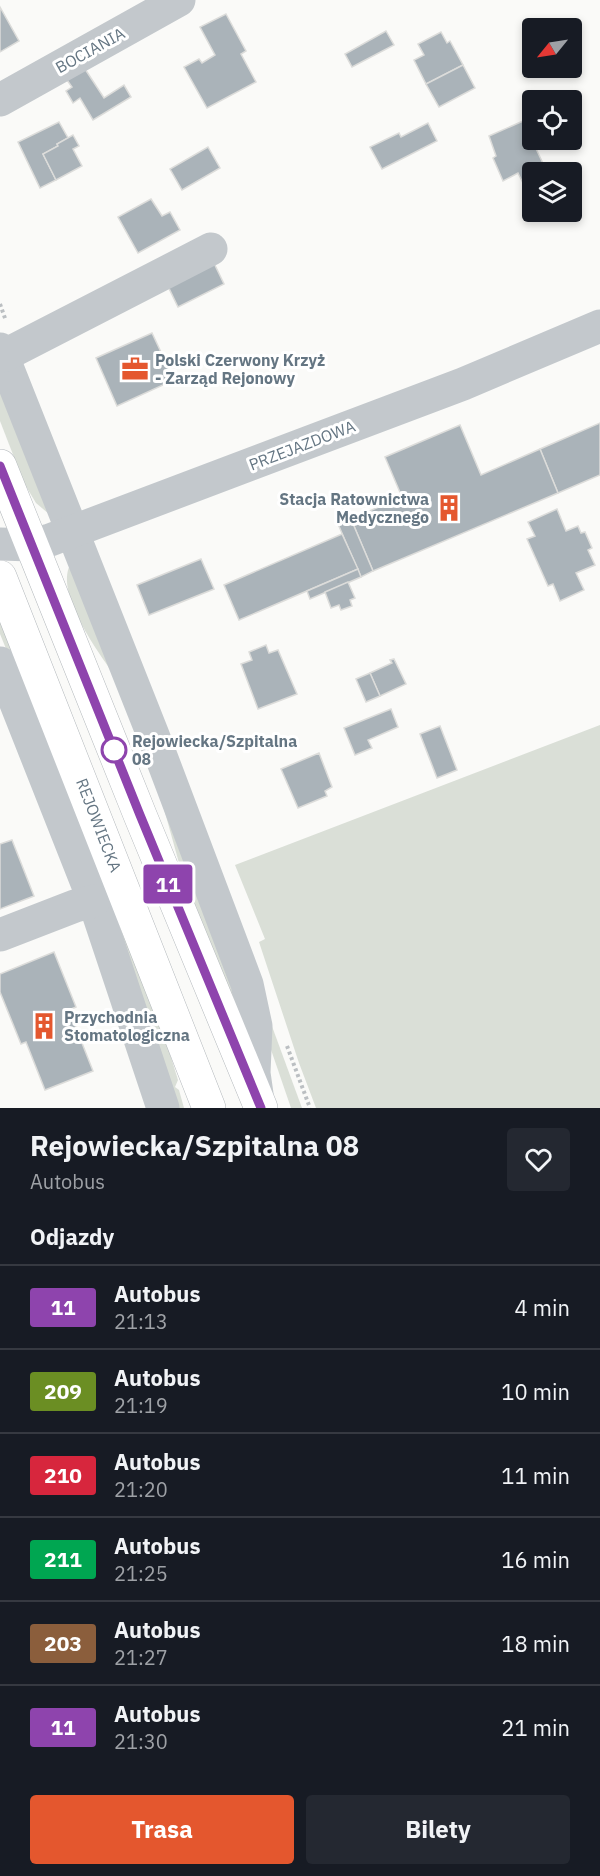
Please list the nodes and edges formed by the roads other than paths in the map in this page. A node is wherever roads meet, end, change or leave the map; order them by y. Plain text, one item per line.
1 (180, 0) edge
2 (0, 100) edge
3 (211, 249) dead end
4 (600, 326) edge
5 (1, 352) edge
6 (0, 466) edge
7 (72, 531) junction
8 (16, 545) edge
9 (0, 577) edge
10 (0, 663) edge
11 (94, 901) junction
12 (0, 935) edge
13 (259, 1104) edge
14 (163, 1108) edge
15 (209, 1108) edge

1 - 2 street, BOCIANIA
3 - 5 street
4 - 7 street, PRZEJAZDOWA
5 - 7 street
6 - 8 highway
7 - 8 street, PRZEJAZDOWA
7 - 13 street
8 - 13 highway
9 - 15 highway, REJOWIECKA
10 - 11 street
11 - 12 street
11 - 14 street

